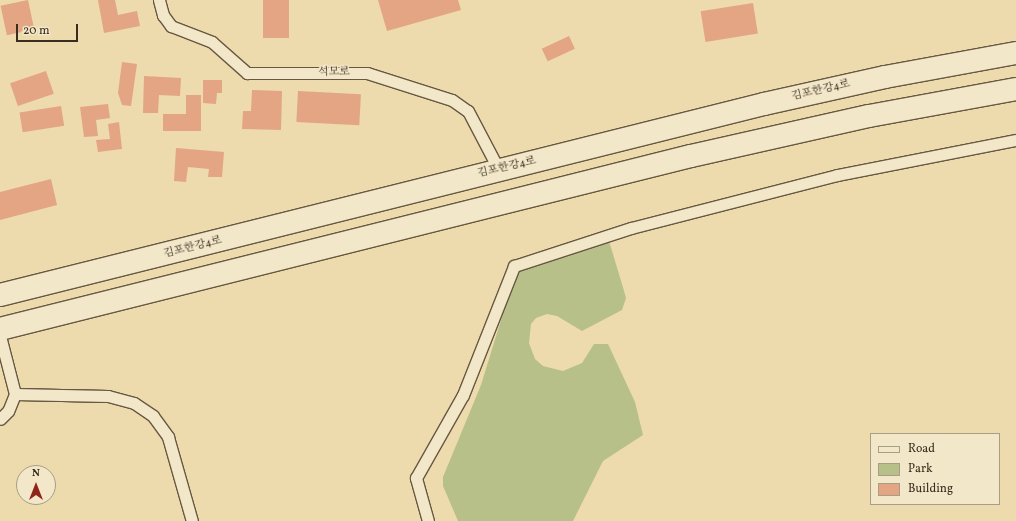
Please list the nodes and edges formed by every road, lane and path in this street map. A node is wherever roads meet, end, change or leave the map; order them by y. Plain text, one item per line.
1 (159, 0) edge
2 (1016, 54) edge
3 (1016, 89) edge
4 (1016, 140) edge
5 (500, 170) junction
6 (0, 295) edge
7 (0, 329) edge
8 (0, 336) edge
9 (15, 394) junction
10 (0, 419) edge
11 (192, 521) edge
12 (428, 521) edge

1 - 5 lane, 석모로
2 - 5 street, 김포한강4로
3 - 7 street
4 - 12 lane
5 - 6 street, 김포한강4로
8 - 9 lane
9 - 10 lane
9 - 11 lane

